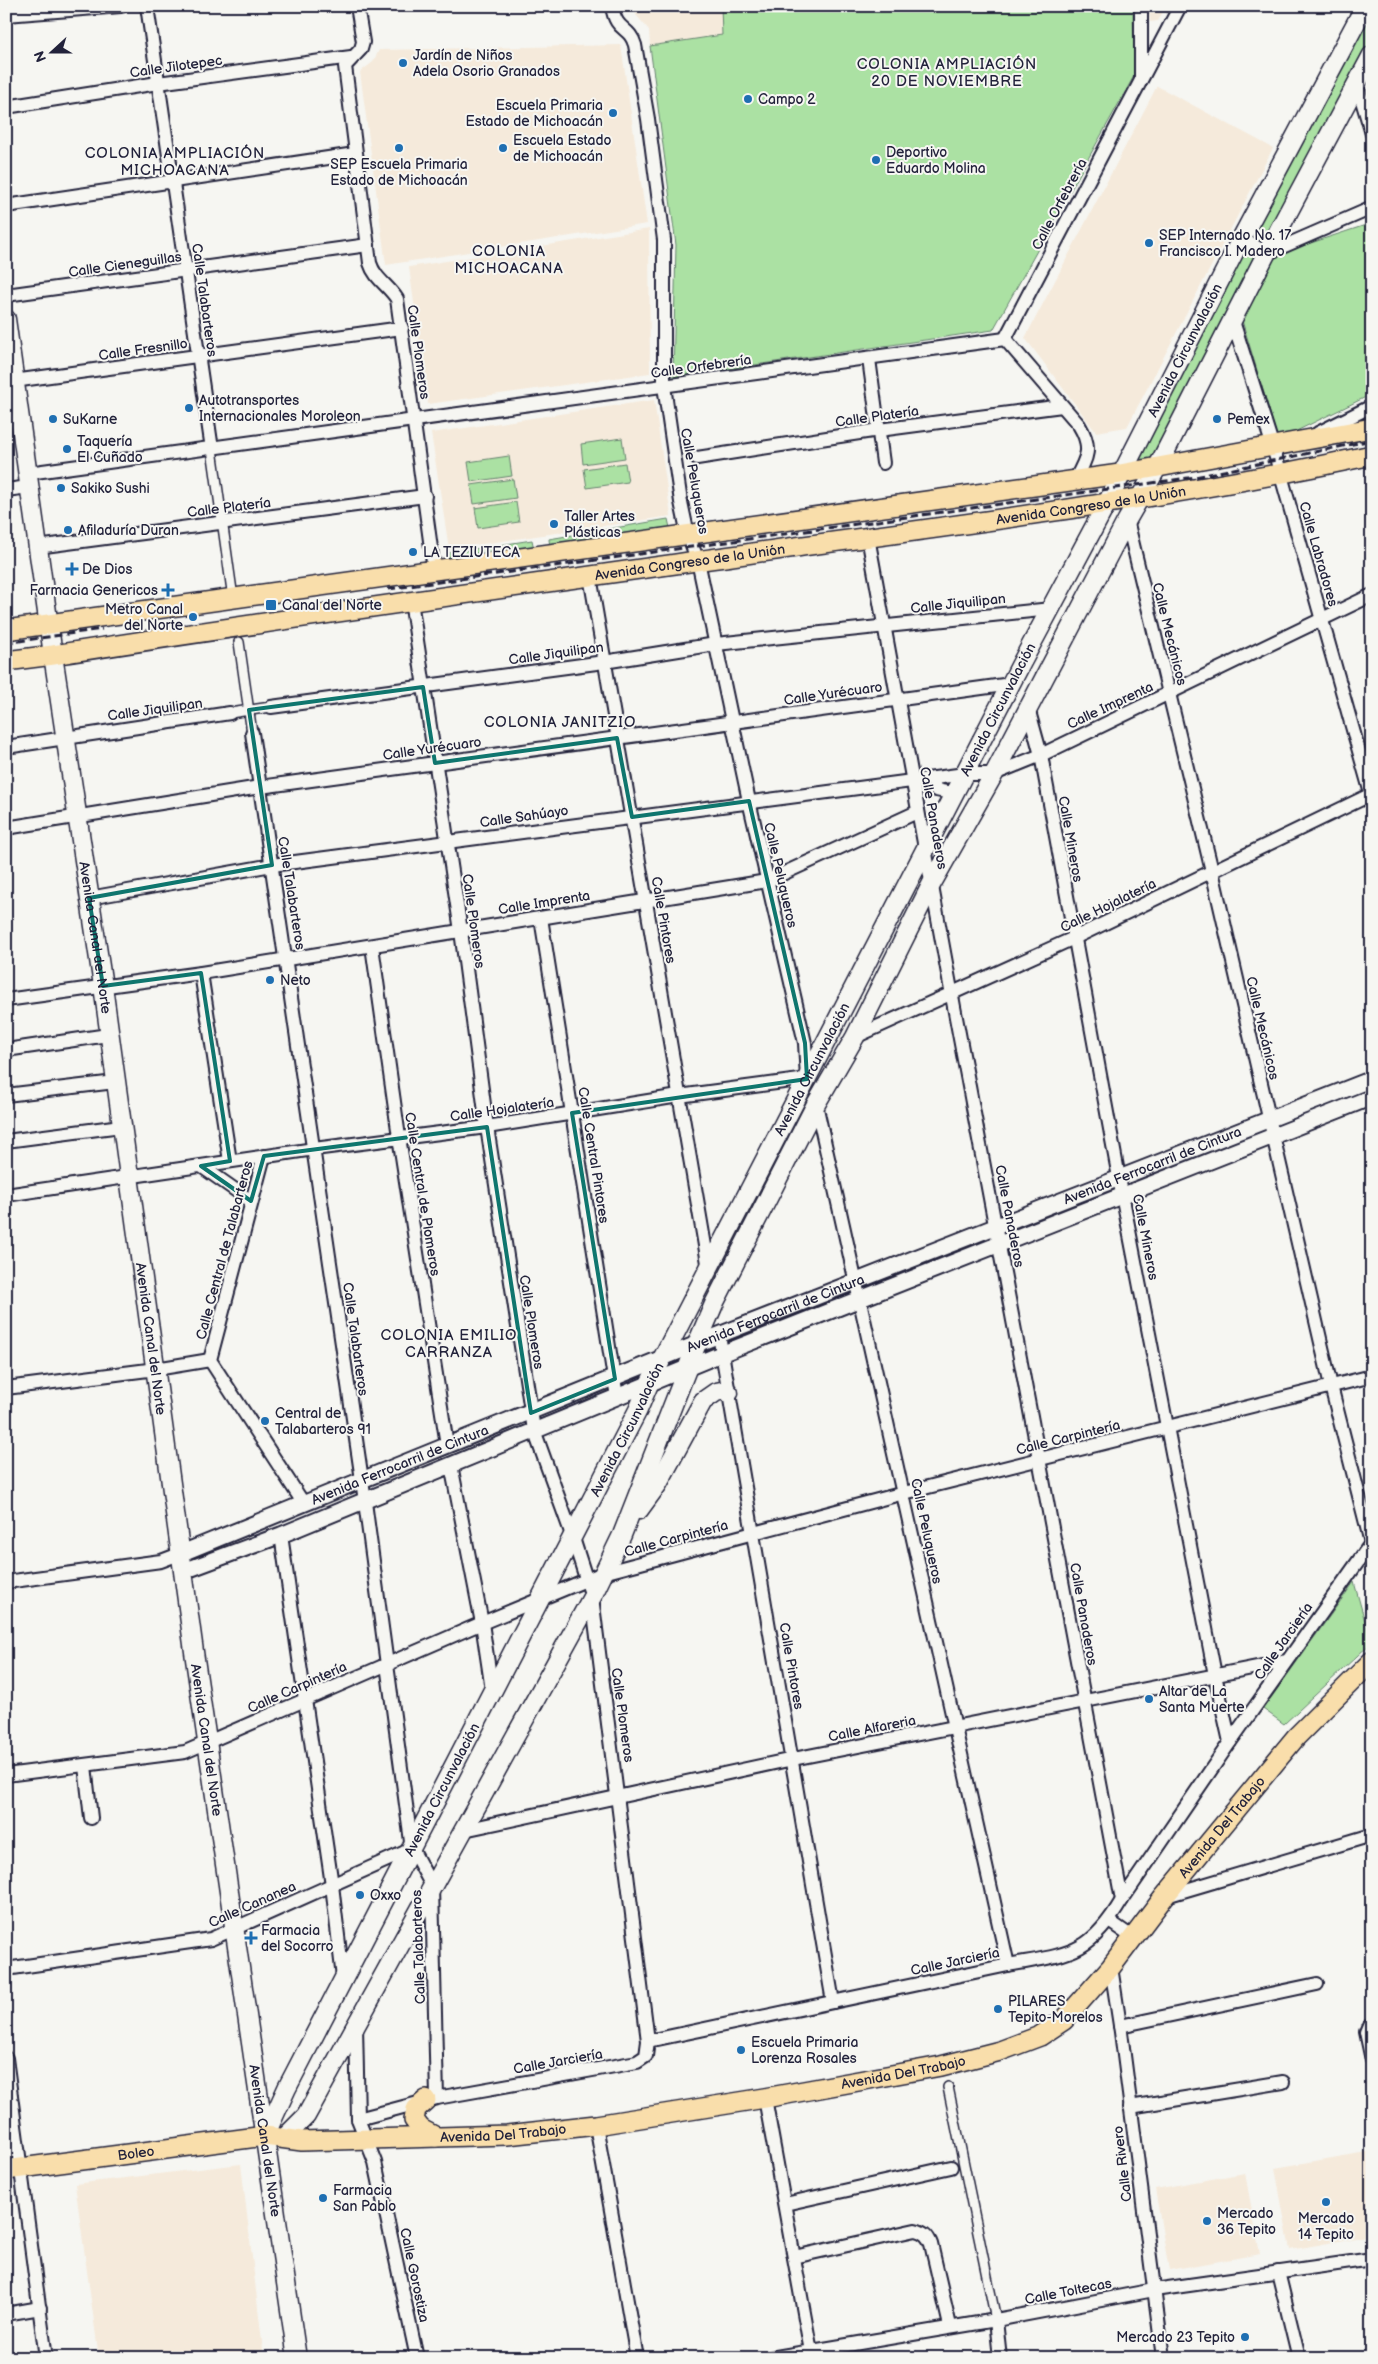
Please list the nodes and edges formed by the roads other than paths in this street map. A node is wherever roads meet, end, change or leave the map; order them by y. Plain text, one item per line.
1 (122, 6) edge
2 (148, 6) edge
3 (357, 6) edge
4 (612, 6) edge
5 (1141, 6) edge
6 (1180, 6) edge
7 (1365, 6) edge
8 (6, 15) edge
9 (1372, 56) edge
10 (351, 57) junction
11 (1141, 81) junction
12 (158, 83) junction
13 (1357, 84) junction
14 (6, 107) edge
15 (1372, 134) edge
16 (355, 154) junction
17 (173, 180) junction
18 (6, 206) edge
19 (1372, 208) edge
20 (1242, 237) junction
21 (368, 245) junction
22 (1266, 254) junction
23 (187, 270) junction
24 (6, 295) edge
25 (6, 319) edge
26 (1233, 321) junction
27 (402, 328) junction
28 (1006, 339) junction
29 (198, 356) junction
30 (869, 358) junction
31 (11, 381) edge
32 (664, 386) junction
33 (1062, 406) junction
34 (1372, 406) edge
35 (413, 421) junction
36 (1372, 428) edge
37 (879, 430) junction
38 (1302, 442) junction
39 (1273, 447) junction
40 (212, 449) junction
41 (1372, 455) edge
42 (697, 458) dead end
43 (883, 463) dead end
44 (1157, 468) junction
45 (1120, 474) junction
46 (1280, 475) junction
47 (29, 480) junction
48 (1074, 480) junction
49 (6, 490) edge
50 (425, 496) junction
51 (1139, 498) junction
52 (1107, 503) junction
53 (1127, 520) junction
54 (222, 523) junction
55 (688, 535) junction
56 (868, 537) junction
57 (37, 547) junction
58 (698, 561) junction
59 (434, 570) junction
60 (590, 576) junction
61 (1372, 595) edge
62 (233, 598) junction
63 (411, 600) junction
64 (1052, 609) junction
65 (1322, 618) junction
66 (49, 624) junction
67 (884, 625) junction
68 (6, 630) edge
69 (239, 642) dead end
70 (716, 644) junction
71 (53, 656) junction
72 (6, 661) edge
73 (604, 662) junction
74 (1011, 684) junction
75 (423, 686) junction
76 (1169, 694) junction
77 (897, 700) junction
78 (271, 707) joint
79 (1028, 708) junction
80 (249, 710) junction
81 (230, 713) joint
82 (731, 722) junction
83 (252, 733) joint
84 (66, 737) junction
85 (616, 738) junction
86 (6, 747) edge
87 (1041, 755) junction
88 (435, 763) junction
89 (965, 774) junction
90 (994, 774) junction
91 (932, 779) junction
92 (912, 781) junction
93 (260, 787) junction
94 (956, 794) junction
95 (1372, 795) edge
96 (748, 801) junction
97 (917, 812) junction
98 (77, 816) junction
99 (632, 817) junction
100 (6, 828) edge
101 (446, 842) junction
102 (926, 851) junction
103 (272, 866) junction
104 (1212, 871) junction
105 (768, 881) junction
106 (931, 885) junction
107 (89, 898) junction
108 (645, 901) junction
109 (541, 918) junction
110 (461, 931) junction
111 (1074, 938) junction
112 (372, 946) junction
113 (287, 959) junction
114 (200, 973) junction
115 (103, 986) junction
116 (953, 994) junction
117 (6, 1000) edge
118 (108, 1035) junction
119 (855, 1037) junction
120 (6, 1050) edge
121 (807, 1079) junction
122 (1372, 1079) edge
123 (115, 1082) junction
124 (6, 1095) edge
125 (679, 1096) junction
126 (1372, 1096) edge
127 (816, 1104) junction
128 (572, 1113) junction
129 (1268, 1120) junction
130 (121, 1126) junction
131 (487, 1127) junction
132 (399, 1137) junction
133 (1272, 1137) junction
134 (6, 1140) edge
135 (314, 1149) junction
136 (264, 1156) junction
137 (1169, 1158) junction
138 (230, 1162) junction
139 (200, 1166) junction
140 (1176, 1173) junction
141 (128, 1177) junction
142 (1120, 1177) junction
143 (1122, 1194) junction
144 (6, 1195) edge
145 (251, 1201) junction
146 (996, 1226) junction
147 (1000, 1244) junction
148 (921, 1256) junction
149 (709, 1268) junction
150 (926, 1272) junction
151 (855, 1282) junction
152 (859, 1299) junction
153 (718, 1335) junction
154 (696, 1346) junction
155 (721, 1354) junction
156 (662, 1359) junction
157 (210, 1360) junction
158 (687, 1368) junction
159 (156, 1369) junction
160 (1372, 1376) edge
161 (615, 1379) junction
162 (649, 1384) junction
163 (1331, 1386) junction
164 (6, 1388) edge
165 (729, 1393) junction
166 (617, 1397) junction
167 (638, 1410) junction
168 (531, 1413) junction
169 (1169, 1427) junction
170 (534, 1430) junction
171 (662, 1434) junction
172 (447, 1445) junction
173 (1041, 1459) junction
174 (451, 1464) junction
175 (362, 1480) junction
176 (904, 1493) junction
177 (364, 1499) junction
178 (304, 1504) junction
179 (754, 1533) junction
180 (281, 1534) junction
181 (572, 1535) junction
182 (622, 1535) junction
183 (1372, 1542) edge
184 (182, 1553) junction
185 (184, 1571) junction
186 (602, 1573) junction
187 (6, 1582) edge
188 (589, 1589) junction
189 (538, 1600) junction
190 (482, 1622) junction
191 (1287, 1661) junction
192 (1372, 1661) edge
193 (388, 1664) junction
194 (1215, 1675) junction
195 (492, 1690) junction
196 (303, 1700) junction
197 (1085, 1700) junction
198 (954, 1728) junction
199 (1230, 1742) junction
200 (208, 1744) junction
201 (793, 1759) junction
202 (85, 1766) junction
203 (6, 1775) edge
204 (618, 1795) junction
205 (91, 1818) dead end
206 (464, 1830) junction
207 (1372, 1835) edge
208 (412, 1849) junction
209 (332, 1885) junction
210 (432, 1886) junction
211 (1164, 1897) junction
212 (1122, 1900) junction
213 (1110, 1921) junction
214 (236, 1928) junction
215 (1132, 1937) junction
216 (1008, 1965) junction
217 (1111, 1967) junction
218 (6, 1969) edge
219 (343, 1978) junction
220 (1317, 1984) dead end
221 (833, 2002) junction
222 (356, 2024) junction
223 (1372, 2024) edge
224 (1120, 2026) junction
225 (648, 2041) junction
226 (6, 2058) edge
227 (1372, 2060) edge
228 (1283, 2082) dead end
229 (948, 2087) dead end
230 (765, 2098) junction
231 (432, 2099) junction
232 (1130, 2107) junction
233 (358, 2119) junction
234 (596, 2125) junction
235 (265, 2136) junction
236 (436, 2137) junction
237 (284, 2138) junction
238 (367, 2140) junction
239 (951, 2167) dead end
240 (14, 2169) edge
241 (785, 2204) junction
242 (794, 2257) junction
243 (1372, 2258) edge
244 (1278, 2272) junction
245 (1154, 2290) junction
246 (40, 2308) junction
247 (6, 2314) edge
248 (996, 2320) junction
249 (292, 2325) junction
250 (950, 2326) junction
251 (812, 2354) edge
252 (46, 2358) edge
253 (288, 2358) edge
254 (297, 2358) edge
255 (417, 2358) edge
256 (637, 2358) edge
257 (770, 2358) edge
258 (1000, 2358) edge
259 (1163, 2358) edge
260 (1299, 2358) edge

1 - 8 street
2 - 12 street, Calle Talabarteros
3 - 10 street, Calle Plomeros
4 - 32 street, Calle Peluqueros
5 - 11 street
6 - 11 street, Calle Orfebrería
7 - 20 main road, Avenida Circunvalación
9 - 13 main road, Avenida Circunvalación
10 - 12 street, Calle Jilotepec
10 - 16 street, Calle Plomeros
11 - 28 street, Calle Orfebrería
12 - 14 street, Calle Jilotepec
12 - 17 street, Calle Talabarteros
13 - 15 street
13 - 22 main road, Avenida Circunvalación
16 - 17 street
16 - 21 street, Calle Plomeros
17 - 18 street
17 - 23 street, Calle Talabarteros
19 - 22 street
20 - 22 street
20 - 45 main road, Avenida Circunvalación
21 - 23 street, Calle Cieneguillas
21 - 27 street, Calle Plomeros
22 - 26 main road, Avenida Circunvalación
23 - 24 street, Calle Cieneguillas
23 - 29 street, Calle Talabarteros
25 - 31 main road, Avenida Canal del Norte
26 - 39 street, Calle Labradores
26 - 44 main road, Avenida Circunvalación
27 - 29 street, Calle Fresnillo
27 - 35 street, Calle Plomeros
28 - 30 street, Calle Orfebrería
28 - 33 street
29 - 31 street, Calle Fresnillo
29 - 40 street, Calle Talabarteros
30 - 32 street, Calle Orfebrería
30 - 37 street
31 - 47 main road, Avenida Canal del Norte
32 - 35 street, Calle Orfebrería
32 - 55 street, Calle Peluqueros
33 - 37 street, Calle Platería
33 - 48 street
34 - 38 street
35 - 40 street, Calle Orfebrería
35 - 50 street, Calle Plomeros
36 - 38 main road, Avenida Congreso de la Unión
37 - 42 street, Calle Platería
37 - 43 street
38 - 39 main road, Avenida Congreso de la Unión
39 - 44 main road, Avenida Congreso de la Unión
39 - 46 street, Calle Labradores
40 - 47 street, Calle Orfebrería
40 - 54 street, Calle Talabarteros
41 - 46 main road, Avenida Congreso de la Unión
44 - 45 main road, Avenida Congreso de la Unión
44 - 51 main road, Avenida Circunvalación
45 - 48 main road, Avenida Congreso de la Unión
45 - 52 main road, Avenida Circunvalación
46 - 51 main road, Avenida Congreso de la Unión
46 - 65 street, Calle Labradores
47 - 49 street, Calle Orfebrería
47 - 57 main road, Avenida Canal del Norte
48 - 55 main road, Avenida Congreso de la Unión
50 - 54 street, Calle Platería
50 - 59 street, Calle Plomeros
51 - 52 main road, Avenida Congreso de la Unión
51 - 53 main road, Avenida Circunvalación
52 - 56 main road, Avenida Congreso de la Unión
52 - 64 main road, Avenida Circunvalación
53 - 76 street, Calle Mecánicos
53 - 79 main road, Avenida Circunvalación
54 - 57 street, Calle Platería
54 - 62 street, Calle Talabarteros
55 - 58 street, Calle Peluqueros
55 - 59 main road, Avenida Congreso de la Unión
56 - 58 main road, Avenida Congreso de la Unión
56 - 67 street, Calle Panaderos
57 - 66 main road, Avenida Canal del Norte
58 - 60 main road, Avenida Congreso de la Unión
58 - 70 street, Calle Peluqueros
59 - 62 main road, Avenida Congreso de la Unión
60 - 63 main road, Avenida Congreso de la Unión
60 - 73 street, Calle Pintores
61 - 65 street, Calle Imprenta
62 - 66 main road, Avenida Congreso de la Unión
63 - 71 main road, Avenida Congreso de la Unión
63 - 75 street, Calle Plomeros
64 - 67 street, Calle Jiquilipan
64 - 74 main road, Avenida Circunvalación
65 - 76 street, Calle Imprenta
65 - 95 street, Calle Labradores
66 - 68 main road, Avenida Congreso de la Unión
66 - 71 main road, Avenida Canal del Norte
67 - 70 street, Calle Jiquilipan
67 - 77 street, Calle Panaderos
69 - 80 street, Calle Talabarteros
70 - 73 street, Calle Jiquilipan
70 - 82 street, Calle Peluqueros
71 - 72 main road, Avenida Congreso de la Unión
71 - 84 main road, Avenida Canal del Norte
73 - 75 street, Calle Jiquilipan
73 - 85 street, Calle Pintores
74 - 77 street, Calle Yurécuaro
74 - 89 main road, Avenida Circunvalación
75 - 78 street, Calle Jiquilipan
75 - 88 street, Calle Plomeros
76 - 87 street, Calle Imprenta
76 - 104 street, Calle Mecánicos
77 - 82 street, Calle Yurécuaro
77 - 92 street, Calle Panaderos
78 - 80 street, Calle Jiquilipan
79 - 87 street, Calle Mineros
79 - 90 main road, Avenida Circunvalación
80 - 81 street, Calle Jiquilipan
80 - 83 street, Calle Talabarteros
81 - 84 street, Calle Jiquilipan
82 - 85 street, Calle Yurécuaro
82 - 96 street, Calle Peluqueros
83 - 93 street, Calle Talabarteros
84 - 86 street, Calle Jiquilipan
84 - 98 main road, Avenida Canal del Norte
85 - 88 street, Calle Yurécuaro
85 - 99 street, Calle Pintores
87 - 90 street, Calle Imprenta
87 - 111 street, Calle Mineros
88 - 93 street, Calle Yurécuaro
88 - 101 street, Calle Plomeros
89 - 90 street, Calle Imprenta
89 - 91 street, Calle Sahúayo
89 - 94 main road, Avenida Circunvalación
90 - 106 main road, Avenida Circunvalación
91 - 92 street, Calle Sahúayo
91 - 94 street
92 - 96 street, Calle Sahúayo
92 - 97 street, Calle Panaderos
93 - 98 street, Calle Yurécuaro
93 - 103 street, Calle Talabarteros
94 - 102 main road, Avenida Circunvalación
95 - 104 street, Calle Hojalatería
96 - 99 street, Calle Sahúayo
96 - 105 street, Calle Peluqueros
97 - 102 street, Calle Panaderos
97 - 105 street, Calle Imprenta
98 - 100 street, Calle Yurécuaro
98 - 107 main road, Avenida Canal del Norte
99 - 101 street, Calle Sahúayo
99 - 108 street, Calle Pintores
101 - 103 street, Calle Sahúayo
101 - 110 street, Calle Plomeros
102 - 106 street, Calle Panaderos
102 - 121 main road, Avenida Circunvalación
103 - 107 street, Calle Sahúayo
103 - 113 street, Calle Talabarteros
104 - 111 street, Calle Hojalatería
104 - 129 street, Calle Mecánicos
105 - 108 street, Calle Imprenta
105 - 121 street, Calle Peluqueros
106 - 116 street, Calle Panaderos
106 - 119 main road, Avenida Circunvalación
107 - 115 main road, Avenida Canal del Norte
108 - 109 street, Calle Imprenta
108 - 125 street, Calle Pintores
109 - 110 street, Calle Imprenta
109 - 128 street, Calle Central Pintores
110 - 112 street, Calle Imprenta
110 - 131 street, Calle Plomeros
111 - 116 street, Calle Hojalatería
111 - 142 street, Calle Mineros
112 - 113 street, Calle Imprenta
112 - 132 street, Calle Central de Plomeros
113 - 114 street, Calle Imprenta
113 - 135 street, Calle Talabarteros
114 - 115 street, Calle Imprenta
114 - 138 street, Calle Central de Talabarteros
115 - 117 street, Calle Imprenta
115 - 118 main road, Avenida Canal del Norte
116 - 119 street, Calle Hojalatería
116 - 146 street, Calle Panaderos
118 - 120 street
118 - 123 main road, Avenida Canal del Norte
119 - 127 main road, Avenida Circunvalación
121 - 125 street, Calle Hojalatería
121 - 149 main road, Avenida Circunvalación
122 - 129 street, Avenida Ferrocarril de Cintura
123 - 124 street
123 - 130 main road, Avenida Canal del Norte
125 - 128 street, Calle Hojalatería
125 - 149 street, Calle Pintores
126 - 133 street, Avenida Ferrocarril de Cintura
127 - 151 street, Calle Peluqueros
127 - 154 main road, Avenida Circunvalación
128 - 131 street, Calle Hojalatería
128 - 161 street, Calle Central Pintores
129 - 133 street, Calle Mecánicos
129 - 137 street, Avenida Ferrocarril de Cintura
130 - 134 street
130 - 141 main road, Avenida Canal del Norte
131 - 132 street, Calle Hojalatería
131 - 168 street, Calle Plomeros
132 - 135 street, Calle Hojalatería
132 - 172 street, Calle Central de Plomeros
133 - 140 street, Avenida Ferrocarril de Cintura
133 - 163 street, Calle Mecánicos
135 - 136 street, Calle Hojalatería
135 - 175 street, Calle Talabarteros
136 - 138 street, Calle Hojalatería
136 - 145 street, Calle Central de Talabarteros
137 - 140 street
137 - 142 street, Avenida Ferrocarril de Cintura
138 - 139 street, Calle Hojalatería
139 - 141 street, Calle Hojalatería
139 - 145 street
140 - 143 street, Avenida Ferrocarril de Cintura
141 - 144 street, Calle Hojalatería
141 - 159 main road, Avenida Canal del Norte
142 - 143 street, Calle Mineros
142 - 146 street, Avenida Ferrocarril de Cintura
143 - 147 street, Avenida Ferrocarril de Cintura
143 - 169 street, Calle Mineros
145 - 157 street, Calle Central de Talabarteros
146 - 147 street, Calle Panaderos
146 - 148 street, Avenida Ferrocarril de Cintura
147 - 150 street, Avenida Ferrocarril de Cintura
147 - 173 street, Calle Panaderos
148 - 150 street
148 - 151 street, Avenida Ferrocarril de Cintura
149 - 156 main road, Avenida Circunvalación
150 - 152 street, Avenida Ferrocarril de Cintura
151 - 152 street, Calle Peluqueros
151 - 153 street, Avenida Ferrocarril de Cintura
152 - 155 street, Avenida Ferrocarril de Cintura
152 - 176 street, Calle Peluqueros
153 - 154 street, Avenida Ferrocarril de Cintura
153 - 155 street, Calle Pintores
154 - 156 street, Avenida Ferrocarril de Cintura
154 - 158 main road, Avenida Circunvalación
155 - 158 street, Avenida Ferrocarril de Cintura
155 - 165 street, Calle Pintores
156 - 161 street, Avenida Ferrocarril de Cintura
156 - 162 main road, Avenida Circunvalación
157 - 159 street
157 - 178 street, Calle Central de Talabarteros
158 - 162 street, Avenida Ferrocarril de Cintura
158 - 171 main road, Avenida Circunvalación
159 - 164 street
159 - 184 main road, Avenida Canal del Norte
160 - 163 street, Calle Carpintería
161 - 166 street, Calle Central Pintores
161 - 168 street, Avenida Ferrocarril de Cintura
162 - 166 street, Avenida Ferrocarril de Cintura
162 - 167 main road, Avenida Circunvalación
163 - 169 street, Calle Carpintería
163 - 183 street, Calle Mecánicos
165 - 179 street, Calle Pintores
165 - 182 main road
166 - 170 street, Avenida Ferrocarril de Cintura
167 - 171 main road
167 - 181 main road, Avenida Circunvalación
168 - 170 street, Calle Plomeros
168 - 172 street, Avenida Ferrocarril de Cintura
169 - 173 street, Calle Carpintería
169 - 194 street, Calle Mineros
170 - 174 street, Avenida Ferrocarril de Cintura
170 - 181 street, Calle Plomeros
171 - 182 main road, Avenida Circunvalación
172 - 175 street, Avenida Ferrocarril de Cintura
173 - 176 street, Calle Carpintería
173 - 197 street, Calle Panaderos
174 - 177 street, Avenida Ferrocarril de Cintura
174 - 190 street
175 - 177 street, Calle Talabarteros
175 - 178 street, Avenida Ferrocarril de Cintura
176 - 179 street, Calle Carpintería
176 - 198 street, Calle Peluqueros
177 - 180 street, Avenida Ferrocarril de Cintura
177 - 193 street, Calle Talabarteros
178 - 184 street, Avenida Ferrocarril de Cintura
179 - 186 street, Calle Carpintería
179 - 201 street, Calle Pintores
180 - 185 street, Avenida Ferrocarril de Cintura
180 - 196 street
181 - 188 street, Calle Plomeros
181 - 189 main road, Avenida Circunvalación
182 - 186 main road, Avenida Circunvalación
183 - 191 street, Calle Jarciería
184 - 185 main road, Avenida Canal del Norte
184 - 187 street
185 - 200 main road, Avenida Canal del Norte
186 - 188 main road, Avenida Circunvalación
188 - 189 street, Calle Carpintería
188 - 204 street, Calle Plomeros
188 - 206 main road, Avenida Circunvalación
189 - 190 street, Calle Carpintería
189 - 195 main road, Avenida Circunvalación
190 - 193 street, Calle Carpintería
190 - 195 street
191 - 194 street, Calle Alfareria
191 - 199 street, Calle Jarciería
192 - 211 main road, Avenida Del Trabajo
193 - 196 street, Calle Carpintería
193 - 208 street, Calle Talabarteros
194 - 197 street, Calle Alfareria
194 - 199 street, Calle Mineros
195 - 208 main road, Avenida Circunvalación
196 - 200 street, Calle Carpintería
196 - 209 street
197 - 198 street, Calle Alfareria
197 - 212 street, Calle Panaderos
198 - 201 street, Calle Alfareria
198 - 216 street, Calle Peluqueros
199 - 212 street, Calle Jarciería
200 - 202 street, Calle Carpintería
200 - 214 main road, Avenida Canal del Norte
201 - 204 street, Calle Alfareria
201 - 221 street, Calle Pintores
202 - 203 street, Calle Carpintería
202 - 205 street
204 - 206 street, Calle Alfareria
204 - 225 street, Calle Plomeros
206 - 210 main road, Avenida Circunvalación
207 - 211 street
208 - 209 street, Calle Cananea
208 - 210 street, Calle Talabarteros
208 - 219 main road, Avenida Circunvalación
209 - 214 street, Calle Cananea
209 - 219 street
210 - 222 main road, Avenida Circunvalación
210 - 231 street, Calle Talabarteros
211 - 215 main road, Avenida Del Trabajo
212 - 213 street, Calle Jarciería
213 - 215 street
213 - 216 street, Calle Jarciería
214 - 218 street, Calle Cananea
214 - 235 main road, Avenida Canal del Norte
215 - 217 main road, Avenida Del Trabajo
216 - 221 street, Calle Jarciería
217 - 224 street, Calle Rivero
217 - 230 main road, Avenida Del Trabajo
219 - 235 main road, Avenida Circunvalación
220 - 224 street
221 - 225 street, Calle Jarciería
222 - 233 street, Calle Gorostiza
222 - 237 main road, Avenida Circunvalación
223 - 227 street
224 - 232 street, Calle Rivero
225 - 231 street, Calle Jarciería
226 - 240 street
228 - 232 street
229 - 248 street
230 - 234 main road, Avenida Del Trabajo
230 - 241 street
231 - 233 street, Calle Jarciería
231 - 236 main road
232 - 245 street, Calle Rivero
233 - 238 street, Calle Gorostiza
234 - 236 main road, Avenida Del Trabajo
234 - 256 street
235 - 237 main road, Avenida Del Trabajo
235 - 240 main road, Boleo
235 - 249 main road, Avenida Canal del Norte
236 - 238 main road, Avenida Del Trabajo
237 - 238 main road, Avenida Del Trabajo
238 - 255 street, Calle Gorostiza
239 - 241 street
240 - 246 street
241 - 242 street
242 - 250 street
242 - 251 street
243 - 244 street, Calle Toltecas
244 - 245 street, Calle Toltecas
244 - 260 street
245 - 248 street, Calle Toltecas
245 - 259 street, Calle Rivero
246 - 247 street
246 - 252 street
248 - 250 street, Calle Toltecas
248 - 258 street
249 - 253 street
249 - 254 main road, Avenida Canal del Norte
250 - 251 street, Calle Toltecas
251 - 257 street, Calle Toltecas

